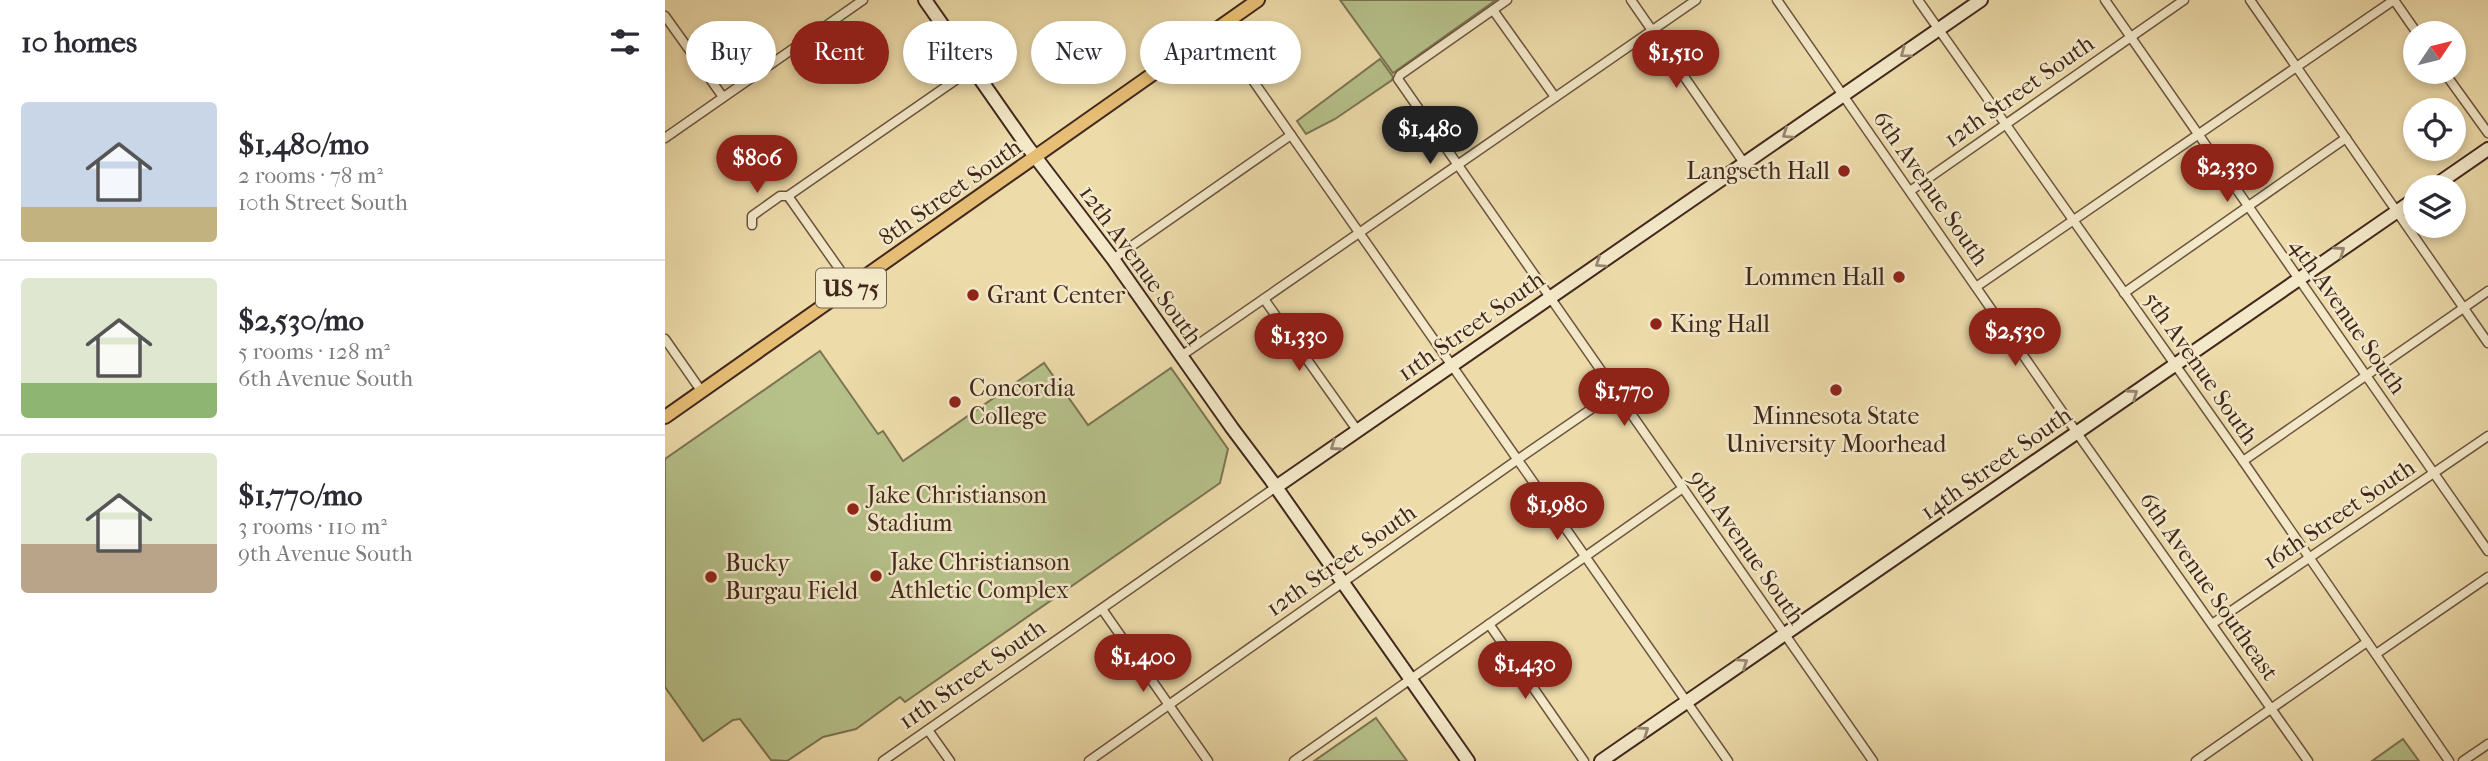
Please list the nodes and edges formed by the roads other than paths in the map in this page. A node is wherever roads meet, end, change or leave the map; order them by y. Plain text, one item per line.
1 (863, 0) edge
2 (925, 0) edge
3 (1258, 0) edge
4 (1507, 0) edge
5 (1631, 0) edge
6 (1696, 0) edge
7 (1777, 0) edge
8 (1918, 0) edge
9 (1981, 0) edge
10 (2105, 0) edge
11 (2184, 0) edge
12 (2250, 0) edge
13 (2394, 0) edge
14 (1493, 10) junction
15 (665, 16) edge
16 (940, 21) edge
17 (1228, 21) edge
18 (2409, 21) edge
19 (1938, 29) junction
20 (1652, 30) junction
21 (2131, 36) junction
22 (2297, 67) junction
23 (1140, 83) edge
24 (950, 84) edge
25 (984, 84) edge
26 (1255, 84) edge
27 (2453, 84) edge
28 (723, 97) junction
29 (1555, 97) junction
30 (1844, 97) junction
31 (2006, 123) junction
32 (2488, 134) edge
33 (1291, 135) junction
34 (2199, 135) junction
35 (665, 138) edge
36 (2346, 138) junction
37 (2488, 149) edge
38 (1036, 157) junction
39 (1744, 163) junction
40 (1458, 165) junction
41 (2450, 175) edge
42 (1910, 191) junction
43 (788, 196) junction
44 (2249, 206) junction
45 (2403, 208) edge
46 (2397, 212) junction
47 (2074, 220) junction
48 (752, 225) dead end
49 (1359, 233) junction
50 (1113, 260) junction
51 (2299, 280) junction
52 (852, 287) junction
53 (1976, 287) junction
54 (2488, 291) edge
55 (2125, 293) junction
56 (1550, 298) junction
57 (1264, 299) junction
58 (2464, 307) junction
59 (665, 339) edge
60 (2488, 343) edge
61 (1181, 356) junction
62 (1451, 365) junction
63 (2175, 366) junction
64 (2367, 377) junction
65 (702, 392) junction
66 (1616, 393) junction
67 (665, 417) edge
68 (1357, 430) junction
69 (2077, 433) junction
70 (2488, 436) edge
71 (1517, 460) junction
72 (2243, 461) junction
73 (2434, 473) junction
74 (1276, 487) junction
75 (1683, 488) junction
76 (2488, 551) edge
77 (1585, 557) junction
78 (2309, 558) junction
79 (2488, 577) edge
80 (1342, 583) junction
81 (1102, 609) junction
82 (1489, 624) junction
83 (2212, 624) junction
84 (1785, 635) junction
85 (2367, 642) junction
86 (2376, 654) junction
87 (1411, 680) junction
88 (1686, 702) junction
89 (1169, 706) junction
90 (2271, 709) junction
91 (928, 730) junction
92 (2488, 744) edge
93 (883, 761) edge
94 (950, 761) edge
95 (1089, 761) edge
96 (1208, 761) edge
97 (1294, 761) edge
98 (1468, 761) edge
99 (1584, 761) edge
100 (1601, 761) edge
101 (1728, 761) edge
102 (1873, 761) edge
103 (2196, 761) edge
104 (2308, 761) edge
105 (2449, 761) edge
106 (2463, 761) edge

1 - 28 street
2 - 16 street, 12th Avenue South
3 - 17 main road, 8th Street South / US 75
4 - 14 street
5 - 20 street
6 - 20 street
7 - 30 street, 6th Avenue South
8 - 19 street, 5th Avenue South
9 - 19 street, 11th Street South
10 - 21 street, 4th Avenue South
11 - 21 street, 12th Street South
12 - 22 street
13 - 18 street
13 - 22 street
14 - 29 street
14 - 40 street, 9th Avenue South
15 - 28 street
19 -> 30 street, 11th Street South
19 - 31 street, 5th Avenue South
20 - 29 street
20 - 39 street
21 - 31 street, 12th Street South
21 - 34 street, 4th Avenue South
22 - 34 street
22 - 36 street
23 - 38 main road, 8th Street South / US 75
24 - 43 street
25 - 38 street, 12th Avenue South
26 - 33 street
27 - 32 street
28 - 35 street
29 - 40 street
30 -> 39 street, 11th Street South
30 - 42 street, 6th Avenue South
31 - 42 street, 12th Street South
31 - 47 street, 5th Avenue South
33 - 49 street
33 - 50 street
34 - 44 street, 4th Avenue South
34 - 47 street
36 - 44 street
36 - 46 street
37 - 41 street
38 - 50 street, 12th Avenue South
38 - 52 main road, 8th Street South / US 75
39 -> 56 street, 11th Street South
40 - 49 street
40 - 56 street, 9th Avenue South
42 - 53 street, 6th Avenue South
43 - 48 street
43 - 52 street
44 - 51 street, 4th Avenue South
44 - 55 street
45 - 46 street, 14th Street South
51 -> 46 street, 14th Street South
46 - 58 street
47 - 53 street
47 - 55 street, 5th Avenue South
49 - 57 street
49 - 62 street
50 - 61 street, 12th Avenue South
51 - 63 street, 14th Street South
51 - 64 street, 4th Avenue South
52 - 65 main road, 8th Street South / US 75
53 - 69 street, 6th Avenue South
54 - 58 street
55 - 63 street, 5th Avenue South
56 - 62 street, 11th Street South
56 - 66 street, 9th Avenue South
57 - 61 street
57 - 68 street
58 - 60 street
58 - 64 street
59 - 65 street
61 - 74 street, 12th Avenue South
62 - 68 street, 11th Street South
62 - 71 street
69 -> 63 street, 14th Street South
63 - 72 street, 5th Avenue South
64 - 72 street
64 - 73 street, 4th Avenue South
65 - 67 main road, 8th Street South / US 75
66 - 71 street, 12th Street South
66 - 75 street, 9th Avenue South
68 -> 74 street, 11th Street South
69 - 83 street, 6th Avenue Southeast
69 - 84 street, 14th Street South
70 - 73 street, 16th Street South
71 - 77 street
71 - 80 street, 12th Street South
72 - 78 street, 5th Avenue South
73 - 76 street, 4th Avenue South
73 - 78 street, 16th Street South
74 - 80 street, 12th Avenue South
74 - 81 street, 11th Street South
75 - 77 street
75 - 84 street, 9th Avenue South
77 - 82 street
77 - 88 street
78 - 83 street, 16th Street South
78 - 85 street, 5th Avenue South
79 - 86 street
80 - 87 street, 12th Avenue South
80 - 89 street, 12th Street South
81 - 89 street
81 - 91 street, 11th Street South
82 - 87 street
82 - 99 street
83 - 90 street, 6th Avenue Southeast
88 -> 84 street, 14th Street South
84 - 102 street, 9th Avenue South
85 - 86 street, 5th Avenue South
85 - 90 street
86 - 105 street, 5th Avenue South
87 - 97 street
87 - 98 street, 12th Avenue South
100 -> 88 street, 14th Street South
88 - 101 street
89 - 95 street, 12th Street South
89 - 96 street
90 - 103 street
90 - 104 street, 6th Avenue Southeast
91 - 93 street, 11th Street South
91 - 94 street
92 - 106 street

